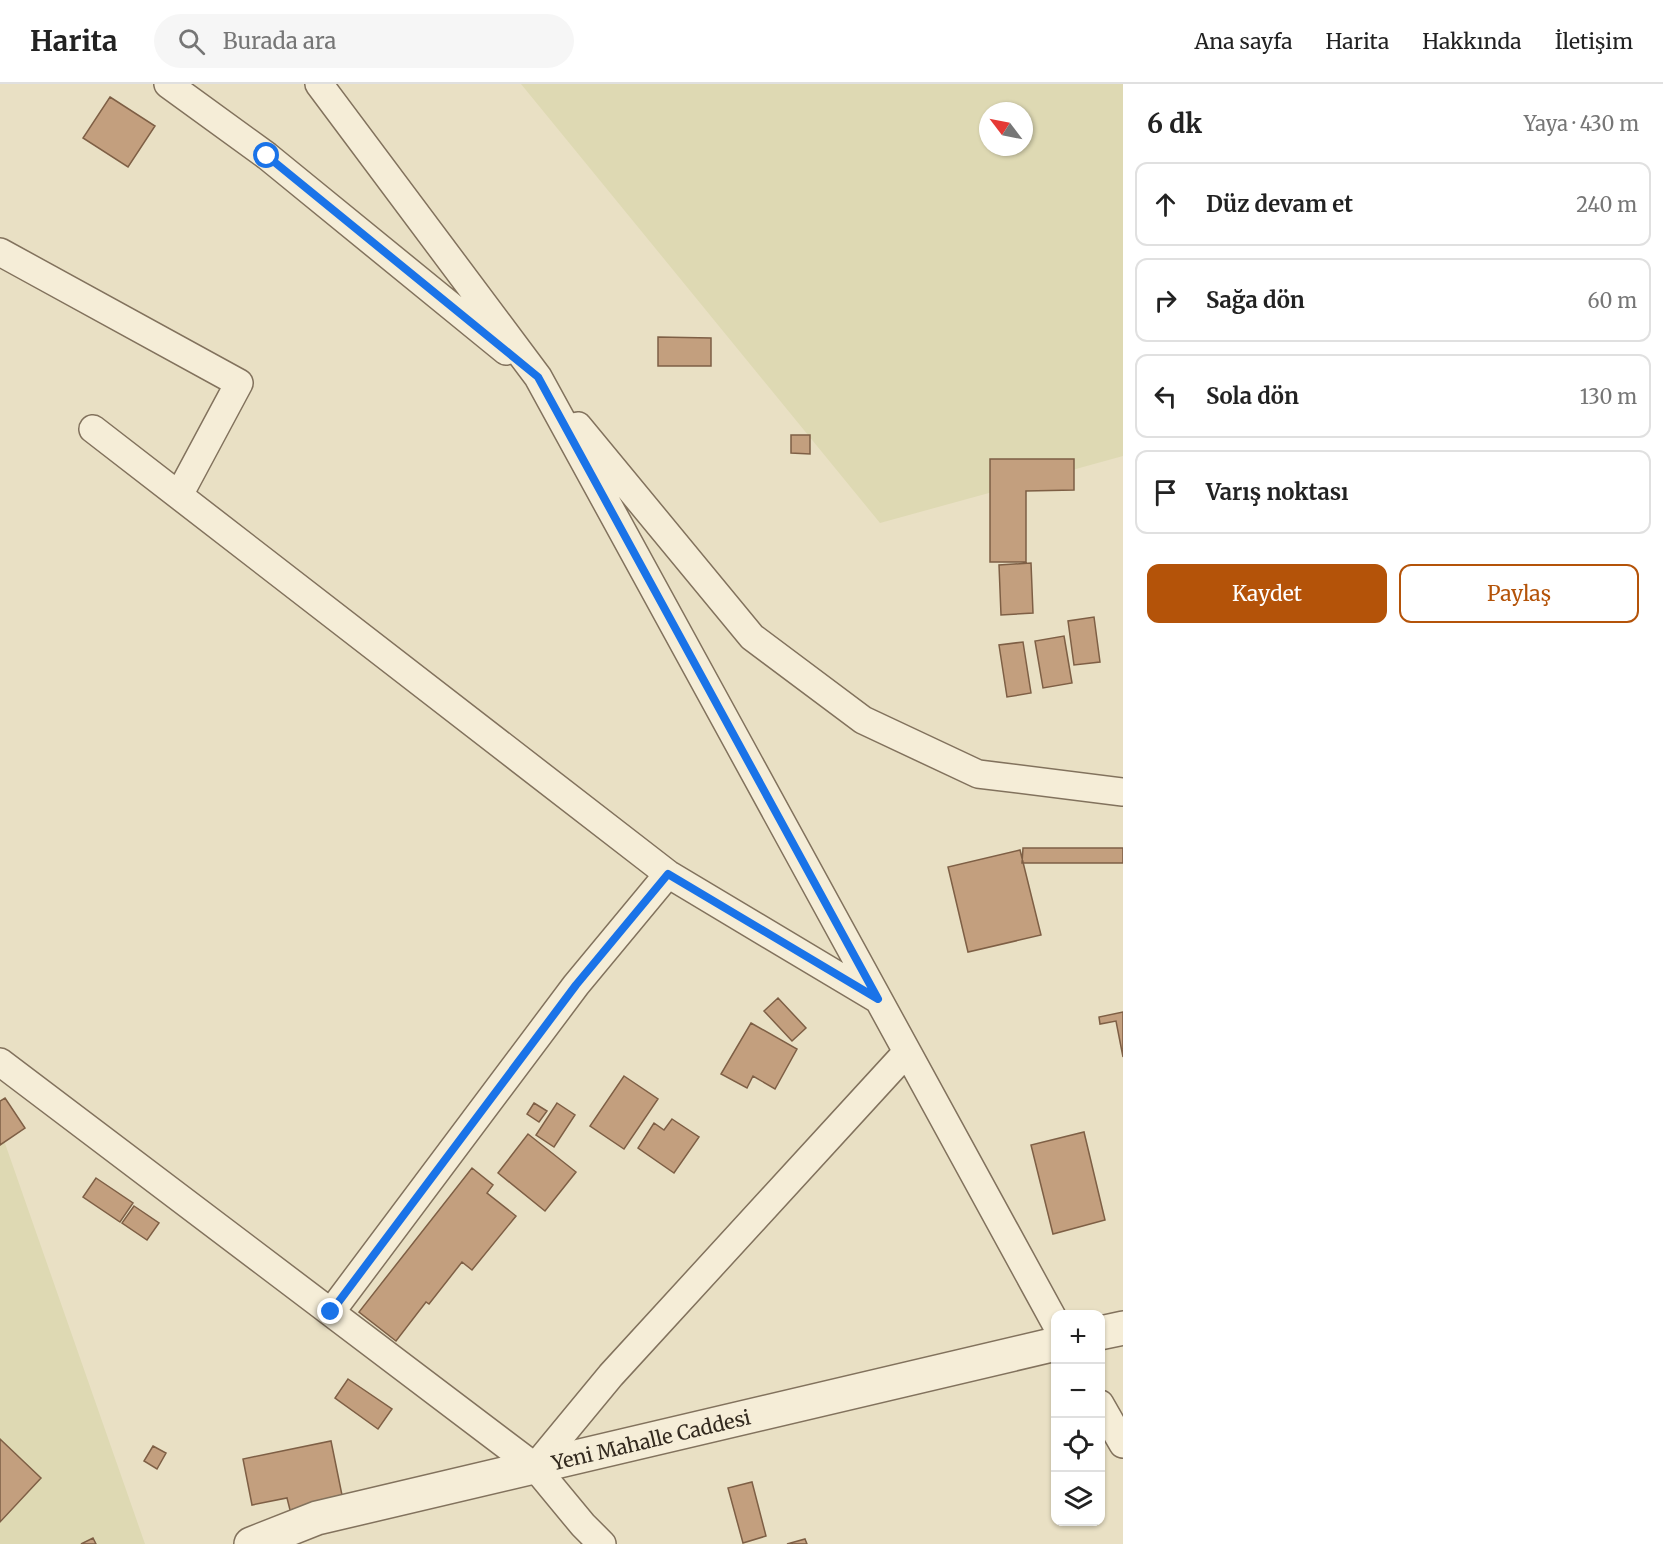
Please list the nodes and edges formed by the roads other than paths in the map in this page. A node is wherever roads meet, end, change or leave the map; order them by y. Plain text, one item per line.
1 (168, 84) edge
2 (319, 84) edge
3 (0, 252) edge
4 (538, 377) junction
5 (93, 429) dead end
6 (179, 495) junction
7 (1123, 792) edge
8 (668, 874) junction
9 (878, 999) junction
10 (907, 1052) junction
11 (0, 1062) edge
12 (331, 1312) junction
13 (1051, 1315) edge
14 (1123, 1328) edge
15 (1105, 1332) edge
16 (1051, 1345) edge
17 (1105, 1411) edge
18 (1123, 1444) edge
19 (535, 1467) junction
20 (251, 1544) edge
21 (602, 1544) edge

1 - 4 street
2 - 4 street
3 - 6 street
4 - 7 street
4 - 9 street
5 - 6 street
6 - 8 street
8 - 9 street
8 - 12 street
9 - 10 street
10 - 13 street
10 - 19 street
11 - 12 street
12 - 19 street
14 - 15 street
16 - 19 street, Yeni Mahalle Caddesi
17 - 18 street
19 - 20 street, Yeni Mahalle Caddesi
19 - 21 street

